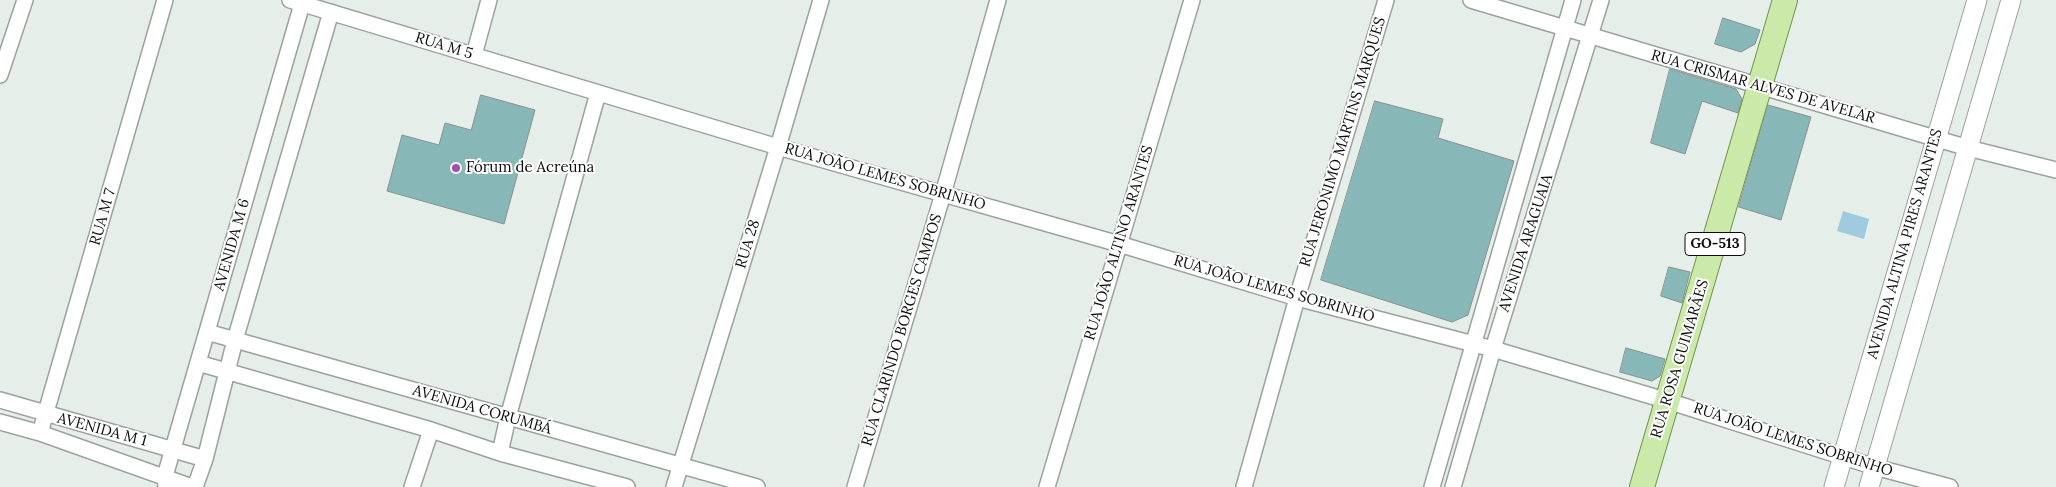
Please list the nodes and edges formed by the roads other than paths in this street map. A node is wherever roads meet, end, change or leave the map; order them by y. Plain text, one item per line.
1 (25, 0) edge
2 (165, 0) edge
3 (489, 0) edge
4 (820, 0) edge
5 (998, 0) edge
6 (1192, 0) edge
7 (1386, 0) edge
8 (1471, 0) edge
9 (1573, 0) edge
10 (1601, 0) edge
11 (1785, 0) edge
12 (1977, 0) edge
13 (2011, 0) edge
14 (296, 2) edge
15 (330, 12) junction
16 (1565, 29) junction
17 (1591, 37) junction
18 (474, 55) junction
19 (2, 59) edge
20 (0, 75) edge
21 (1761, 87) junction
22 (598, 93) junction
23 (1936, 138) junction
24 (778, 147) junction
25 (1968, 148) junction
26 (2056, 170) edge
27 (1518, 188) junction
28 (943, 194) junction
29 (1541, 194) junction
30 (1119, 244) junction
31 (1891, 292) junction
32 (1297, 298) junction
33 (1922, 305) junction
34 (207, 332) junction
35 (235, 340) junction
36 (1472, 344) junction
37 (1492, 349) junction
38 (198, 363) junction
39 (228, 371) junction
40 (0, 400) edge
41 (1668, 401) junction
42 (46, 414) junction
43 (508, 417) junction
44 (0, 422) edge
45 (431, 430) junction
46 (40, 433) junction
47 (174, 449) junction
48 (500, 453) junction
49 (1843, 457) junction
50 (205, 459) junction
51 (680, 466) junction
52 (1874, 467) junction
53 (166, 482) edge
54 (193, 487) edge
55 (412, 487) edge
56 (626, 487) edge
57 (674, 487) edge
58 (757, 487) edge
59 (855, 487) edge
60 (1047, 487) edge
61 (1244, 487) edge
62 (1432, 487) edge
63 (1452, 487) edge
64 (1642, 487) edge
65 (1834, 487) edge
66 (1869, 487) edge
67 (1950, 487) edge

1 - 19 street
2 - 42 street, RUA M 7
3 - 18 street
4 - 24 street, RUA 28
5 - 28 street, RUA CLARINDO BORGES CAMPOS
6 - 30 street, RUA JOÃO ALTINO ARANTES
7 - 32 street, RUA JERONIMO MARTINS MARQUES
8 - 16 street, RUA CRISMAR ALVES DE AVELAR
9 - 16 street, AVENIDA ARAGUAIA
10 - 17 street, AVENIDA ARAGUAIA
11 - 21 main road, RUA ROSA GUIMARÃES / GO-513
12 - 23 street, AVENIDA ALTINA PIRES ARANTES
13 - 25 street
14 - 15 street, RUA M 5
14 - 34 street, AVENIDA M 6
15 - 18 street, RUA M 5
15 - 35 street, AVENIDA M 6
16 - 17 street, RUA CRISMAR ALVES DE AVELAR
16 - 27 street, AVENIDA ARAGUAIA
17 - 21 street, RUA CRISMAR ALVES DE AVELAR
17 - 29 street, AVENIDA ARAGUAIA
18 - 22 street, RUA M 5
19 - 20 street
21 - 23 street, RUA CRISMAR ALVES DE AVELAR
21 - 41 main road, RUA ROSA GUIMARÃES / GO-513
22 - 24 street, RUA JOÃO LEMES SOBRINHO
22 - 43 street
23 - 25 street, RUA CRISMAR ALVES DE AVELAR
23 - 31 street, AVENIDA ALTINA PIRES ARANTES
24 - 28 street, RUA JOÃO LEMES SOBRINHO
24 - 51 street, RUA 28
25 - 26 street, RUA CRISMAR ALVES DE AVELAR
25 - 33 street
27 - 29 street
27 - 36 street, AVENIDA ARAGUAIA
28 - 30 street, RUA JOÃO LEMES SOBRINHO
28 - 59 street, RUA CLARINDO BORGES CAMPOS
29 - 37 street, AVENIDA ARAGUAIA
30 - 32 street, RUA JOÃO LEMES SOBRINHO
30 - 60 street, RUA JOÃO ALTINO ARANTES
31 - 33 street
31 - 49 street, AVENIDA ALTINA PIRES ARANTES
32 - 36 street, RUA JOÃO LEMES SOBRINHO
32 - 61 street, RUA JERONIMO MARTINS MARQUES
33 - 52 street
34 - 35 street, AVENIDA CORUMBÁ
34 - 38 street, AVENIDA M 6
35 - 39 street, AVENIDA M 6
35 - 43 street, AVENIDA CORUMBÁ
36 - 37 street, RUA JOÃO LEMES SOBRINHO
36 - 62 street, AVENIDA ARAGUAIA
37 - 41 street, RUA JOÃO LEMES SOBRINHO
37 - 63 street, AVENIDA ARAGUAIA
38 - 39 street
38 - 47 street, AVENIDA M 6
39 - 45 street
39 - 50 street, AVENIDA M 6
40 - 42 street, AVENIDA M 1
41 - 49 street, RUA JOÃO LEMES SOBRINHO
41 - 64 main road, RUA ROSA GUIMARÃES / GO-513
42 - 46 street, RUA M 7
42 - 47 street, AVENIDA M 1
43 - 48 street
43 - 51 street, AVENIDA CORUMBÁ
44 - 46 street, AVENIDA M 1
45 - 48 street
45 - 55 street
46 - 53 street, AVENIDA M 1
47 - 50 street, AVENIDA M 1
47 - 53 street, AVENIDA M 6
48 - 56 street
49 - 52 street, RUA JOÃO LEMES SOBRINHO
49 - 65 street, AVENIDA ALTINA PIRES ARANTES
50 - 54 street, AVENIDA M 6
51 - 57 street, RUA 28
51 - 58 street, AVENIDA CORUMBÁ
52 - 66 street
52 - 67 street, RUA JOÃO LEMES SOBRINHO
53 - 54 street, AVENIDA M 1

